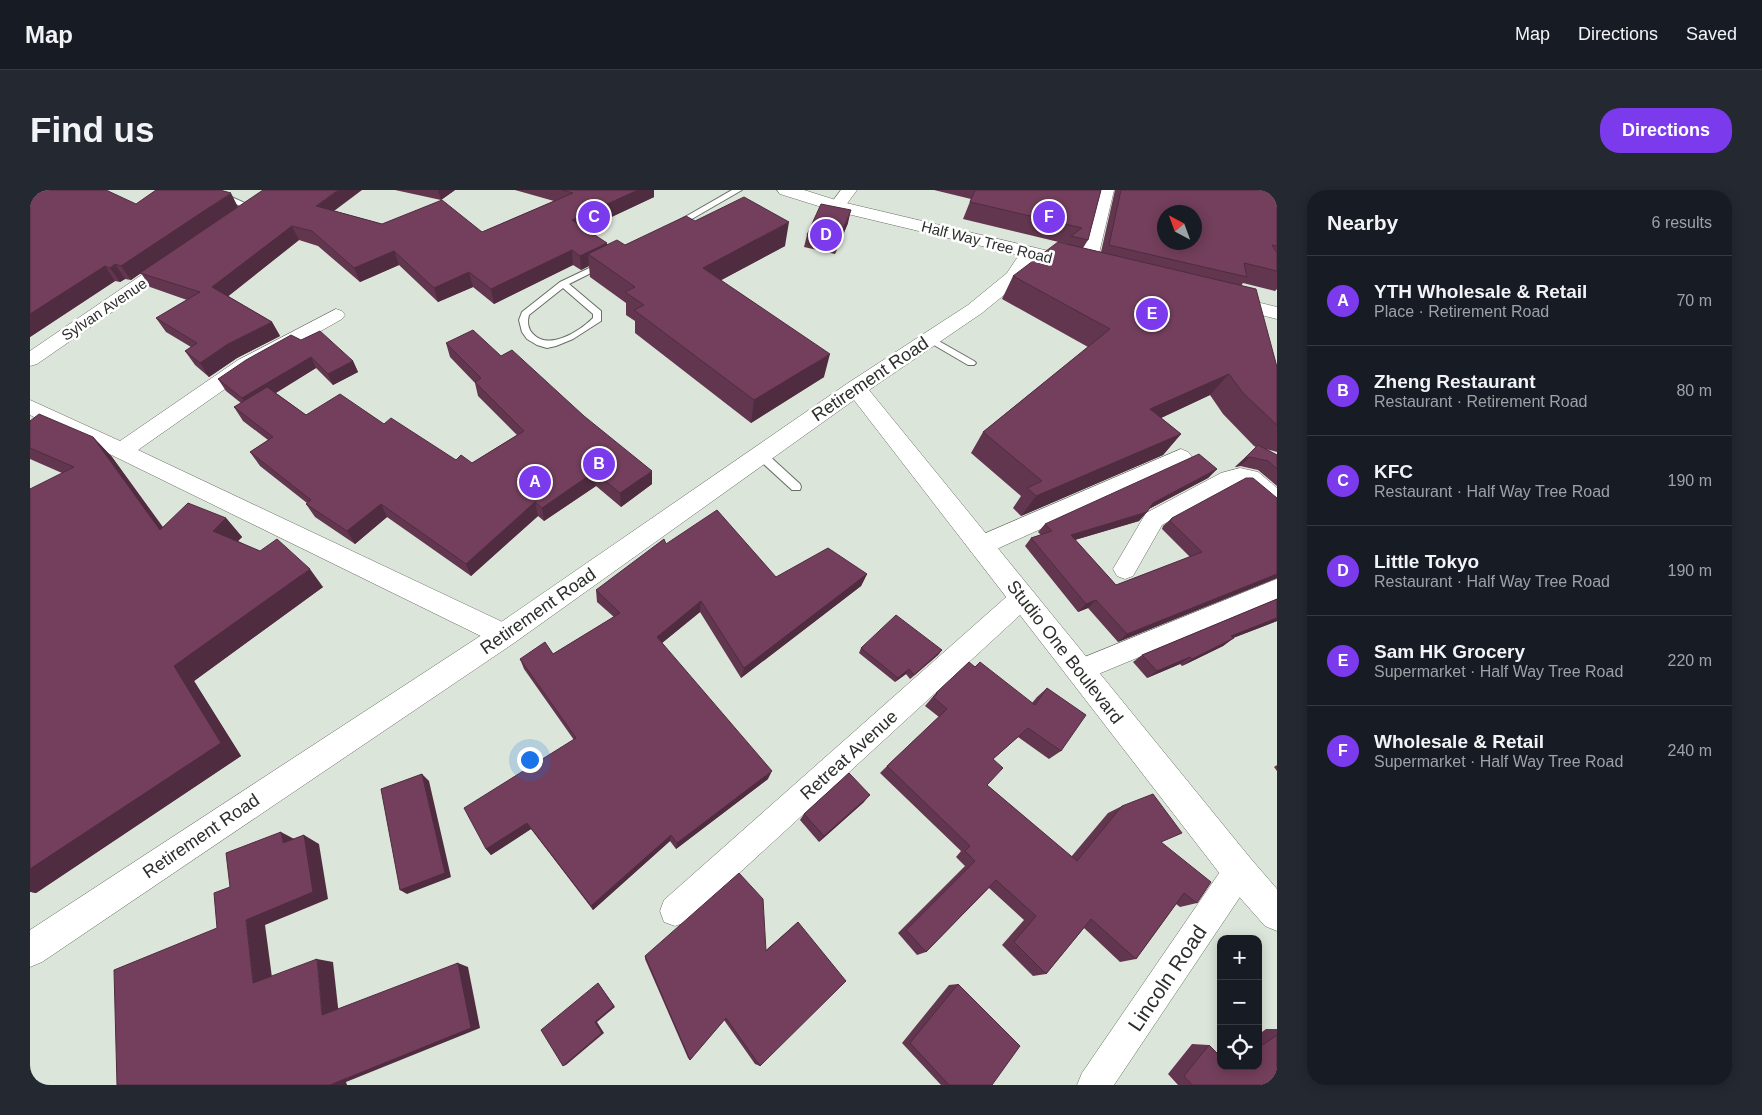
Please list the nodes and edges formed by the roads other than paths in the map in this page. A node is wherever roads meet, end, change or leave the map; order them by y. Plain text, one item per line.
1 (209, 190) edge
2 (738, 190) edge
3 (786, 190) edge
4 (849, 190) edge
5 (1106, 190) edge
6 (258, 204) joint
7 (837, 206) junction
8 (235, 220) edge
9 (670, 228) edge
10 (186, 253) edge
11 (1030, 253) junction
12 (610, 262) edge
13 (1087, 266) junction
14 (1106, 271) edge
15 (563, 284) junction
16 (1210, 296) edge
17 (1277, 313) edge
18 (336, 315) dead end
19 (930, 339) junction
20 (30, 360) edge
21 (971, 363) dead end
22 (856, 388) junction
23 (30, 407) edge
24 (122, 451) junction
25 (760, 455) junction
26 (1181, 457) edge
27 (796, 486) dead end
28 (1277, 500) edge
29 (980, 546) junction
30 (1125, 569) dead end
31 (1277, 589) edge
32 (1022, 598) junction
33 (504, 635) junction
34 (1079, 671) junction
35 (1239, 871) junction
36 (675, 911) dead end
37 (1277, 914) edge
38 (30, 950) edge
39 (1094, 1085) edge

1 - 6 lane
2 - 9 lane
3 - 7 main road, Half Way Tree Road
4 - 7 street
5 - 13 street
6 - 8 street
7 - 11 main road, Half Way Tree Road
10 - 20 street, Sylvan Avenue
11 - 13 main road, Half Way Tree Road
11 - 19 main road, Retirement Road
12 - 15 lane
13 - 14 main road, Half Way Tree Road
15 - 15 lane
16 - 17 main road
18 - 24 street
19 - 21 lane
19 - 22 main road, Retirement Road
22 - 25 main road, Retirement Road
22 - 29 main road, Studio One Boulevard
23 - 24 street
24 - 33 street
25 - 27 lane
25 - 33 main road, Retirement Road
26 - 29 street
28 - 30 street
29 - 32 main road, Studio One Boulevard
31 - 34 street
32 - 34 main road, Studio One Boulevard
32 - 36 street, Retreat Avenue
33 - 38 main road, Retirement Road
34 - 35 main road, Studio One Boulevard
35 - 37 main road, Studio One Boulevard
35 - 39 street, Lincoln Road

